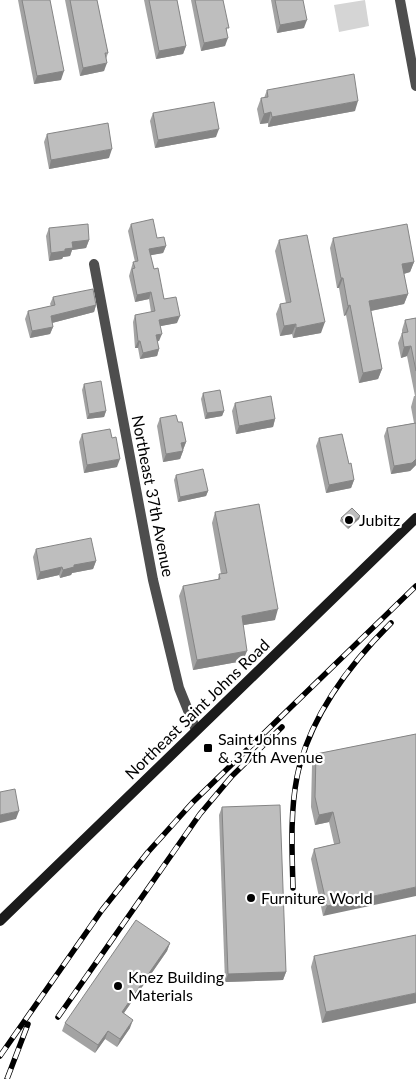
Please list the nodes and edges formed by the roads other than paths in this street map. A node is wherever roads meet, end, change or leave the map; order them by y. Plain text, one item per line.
1 (400, 0) edge
2 (416, 86) edge
3 (94, 264) dead end
4 (416, 518) edge
5 (196, 730) junction
6 (0, 921) edge

1 - 2 street
3 - 5 street, Northeast 37th Avenue
4 - 5 main road, Northeast Saint Johns Road
5 - 6 main road, Northeast Saint Johns Road

